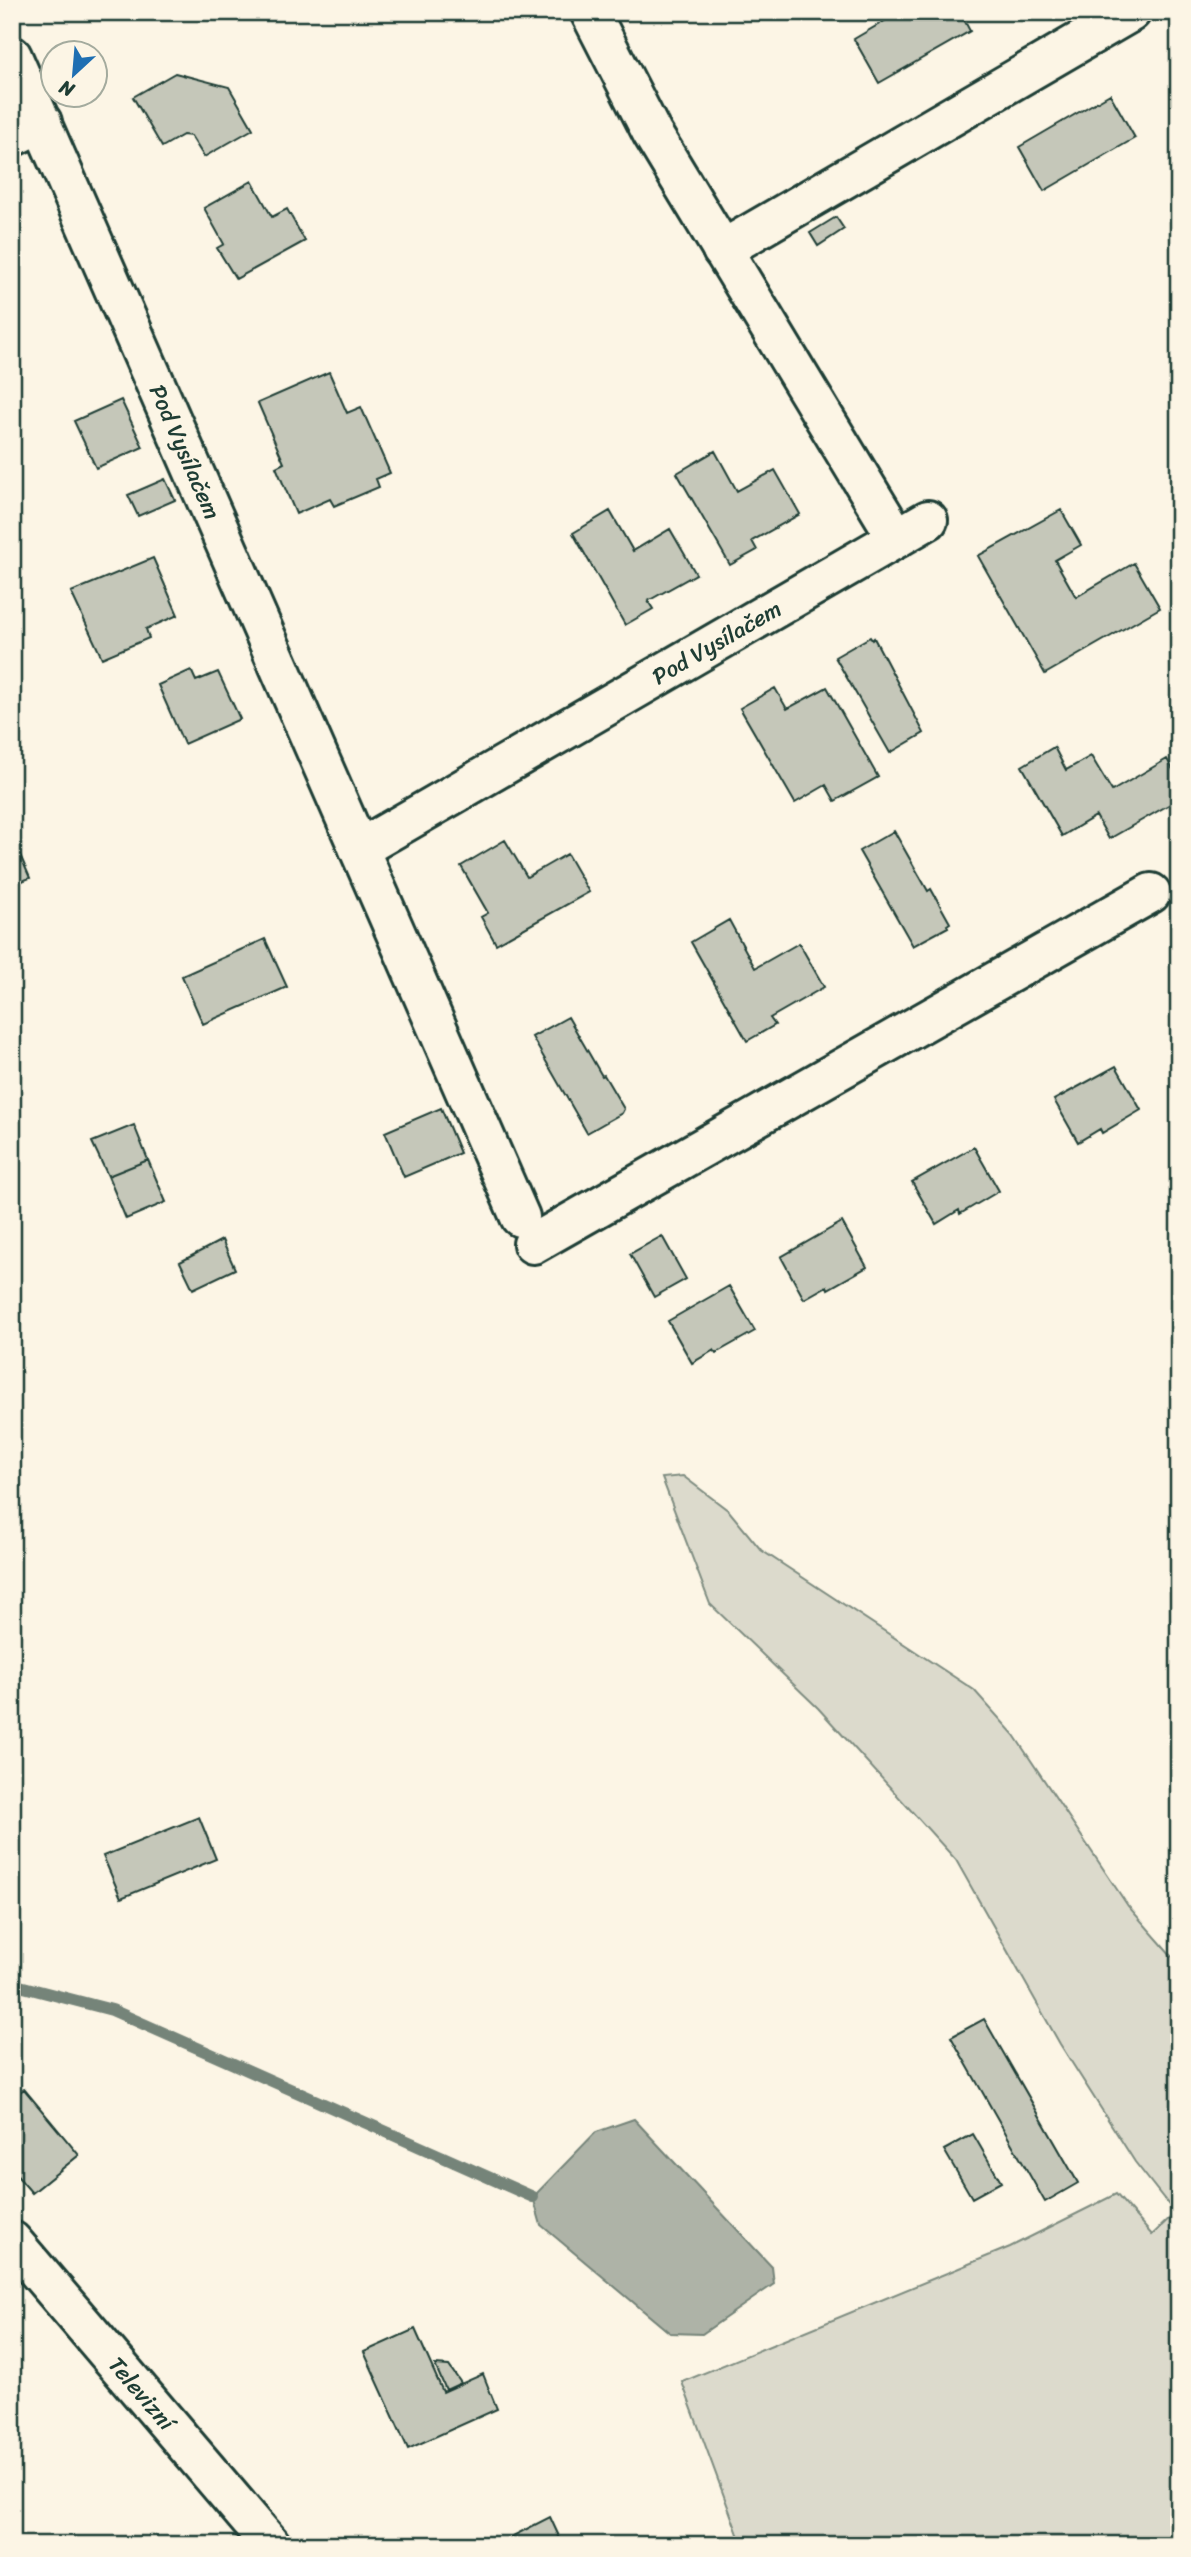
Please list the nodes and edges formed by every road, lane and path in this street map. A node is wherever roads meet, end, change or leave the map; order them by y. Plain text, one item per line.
1 (590, 12) edge
2 (1131, 12) edge
3 (1078, 25) edge
4 (12, 55) edge
5 (27, 130) edge
6 (722, 250) junction
7 (359, 849) junction
8 (1151, 893) dead end
9 (12, 2241) edge
10 (271, 2545) edge

1 - 6 street
2 - 3 street
3 - 6 street
4 - 5 street, Pod Vysílačem
5 - 7 street, Pod Vysílačem
6 - 7 street, Pod Vysílačem
7 - 8 street, Pod Vysílačem
9 - 10 street, Televizní

